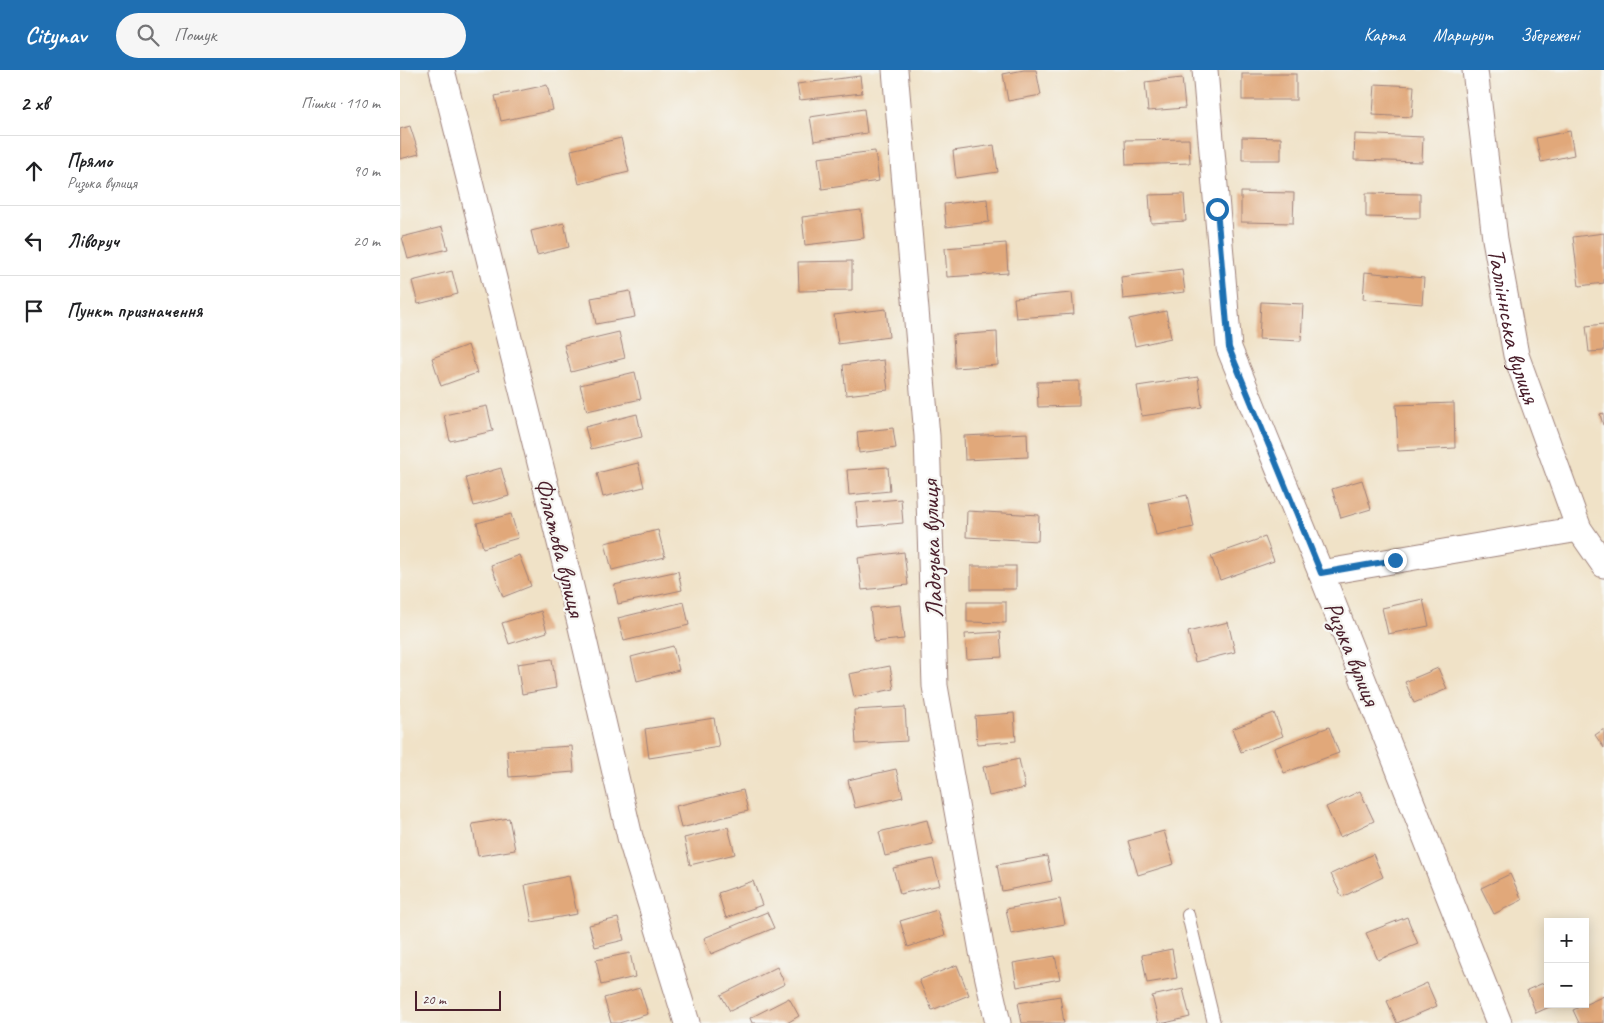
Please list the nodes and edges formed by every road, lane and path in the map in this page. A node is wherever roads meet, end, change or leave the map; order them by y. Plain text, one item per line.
1 (442, 70) edge
2 (895, 70) edge
3 (1205, 70) edge
4 (1475, 70) edge
5 (1579, 529) junction
6 (1604, 565) edge
7 (1321, 573) junction
8 (1188, 915) dead end
9 (686, 1023) edge
10 (998, 1023) edge
11 (1214, 1023) edge
12 (1499, 1023) edge

1 - 9 street, Філатова вулиця
2 - 10 street, Ладозька вулиця
3 - 7 street, Ризька вулиця
4 - 5 street, Талліннська вулиця
5 - 6 street, Талліннська вулиця
5 - 7 street
7 - 12 street, Ризька вулиця
8 - 11 lane

